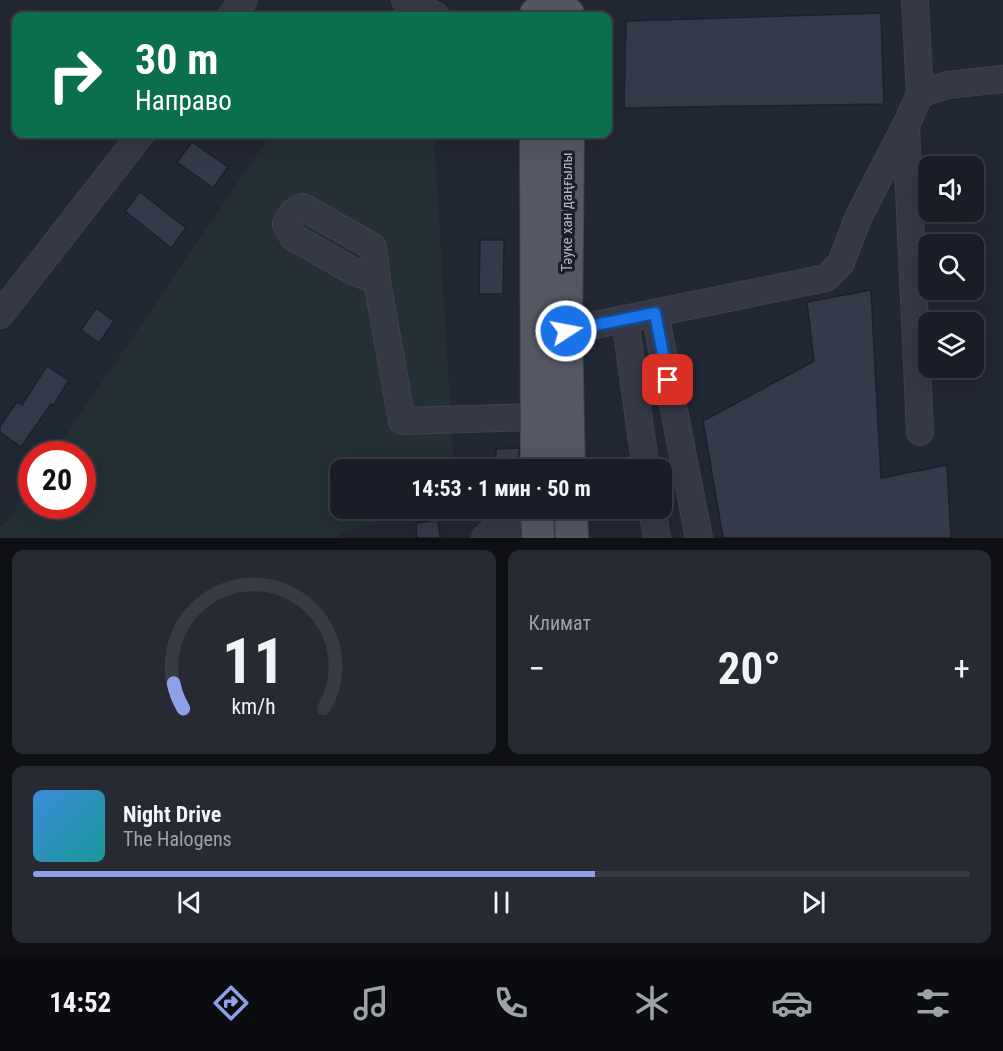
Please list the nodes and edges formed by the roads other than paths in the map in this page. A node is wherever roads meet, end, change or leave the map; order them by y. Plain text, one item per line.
1 (244, 0) edge
2 (405, 0) edge
3 (915, 0) edge
4 (536, 10) edge
5 (568, 10) edge
6 (234, 12) edge
7 (428, 12) edge
8 (1003, 79) edge
9 (920, 94) junction
10 (906, 125) junction
11 (138, 138) edge
12 (536, 138) edge
13 (567, 138) edge
14 (377, 282) dead end
15 (655, 313) junction
16 (0, 315) edge
17 (625, 319) junction
18 (551, 331) junction
19 (536, 417) junction
20 (920, 432) dead end
21 (537, 459) edge
22 (568, 459) edge
23 (644, 459) edge
24 (571, 519) edge
25 (654, 519) edge
26 (537, 526) edge
27 (485, 538) edge
28 (572, 538) edge
29 (657, 538) edge
30 (699, 538) edge

1 - 6 street
2 - 7 street
3 - 9 street
4 - 5 main road
8 - 9 street
9 - 10 street
10 - 15 street
10 - 20 street
11 - 16 street
12 - 18 main road, Тәуке хан даңғылы
13 - 18 main road, Тәуке хан даңғылы
14 - 19 street
15 - 17 street
15 - 30 street
17 - 18 street
17 - 23 street
18 - 19 main road, Тәуке хан даңғылы
18 - 22 main road, Тәуке хан даңғылы
19 - 21 main road, Тәуке хан даңғылы
24 - 28 main road
25 - 29 street
26 - 27 street

